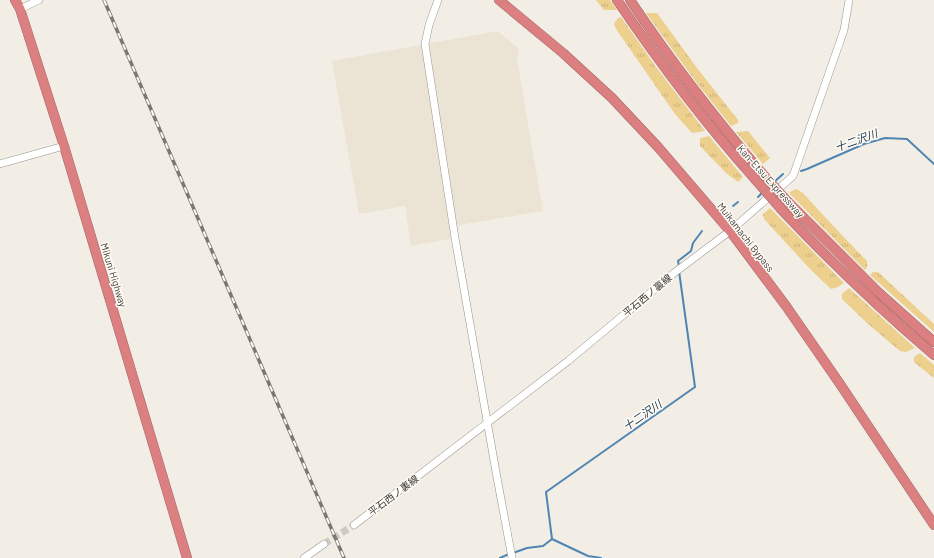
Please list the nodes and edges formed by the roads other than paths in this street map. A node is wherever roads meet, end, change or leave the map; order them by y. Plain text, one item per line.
1 (15, 0) edge
2 (39, 0) edge
3 (438, 0) edge
4 (499, 0) edge
5 (617, 0) edge
6 (630, 0) edge
7 (849, 0) edge
8 (20, 9) junction
9 (64, 146) junction
10 (0, 164) edge
11 (730, 231) junction
12 (934, 342) edge
13 (934, 355) edge
14 (488, 422) junction
15 (934, 524) edge
16 (354, 526) tunnel mouth
17 (324, 544) tunnel mouth
18 (187, 558) edge
19 (304, 558) edge
20 (512, 558) edge

1 - 8 highway, Mikuni Highway
2 - 8 main road
3 - 14 main road
4 - 11 highway, Muikamachi Bypass
5 - 13 highway, Kan-Etsu Expressway, bridge
6 - 12 highway, Kan-Etsu Expressway, bridge
7 - 11 main road, 平石西ノ裏線
8 - 9 highway, Mikuni Highway
9 - 10 main road
9 - 18 highway, Mikuni Highway
11 - 14 main road, 平石西ノ裏線
11 - 15 highway, Muikamachi Bypass
14 - 16 main road, 平石西ノ裏線
14 - 20 main road
17 - 19 main road

